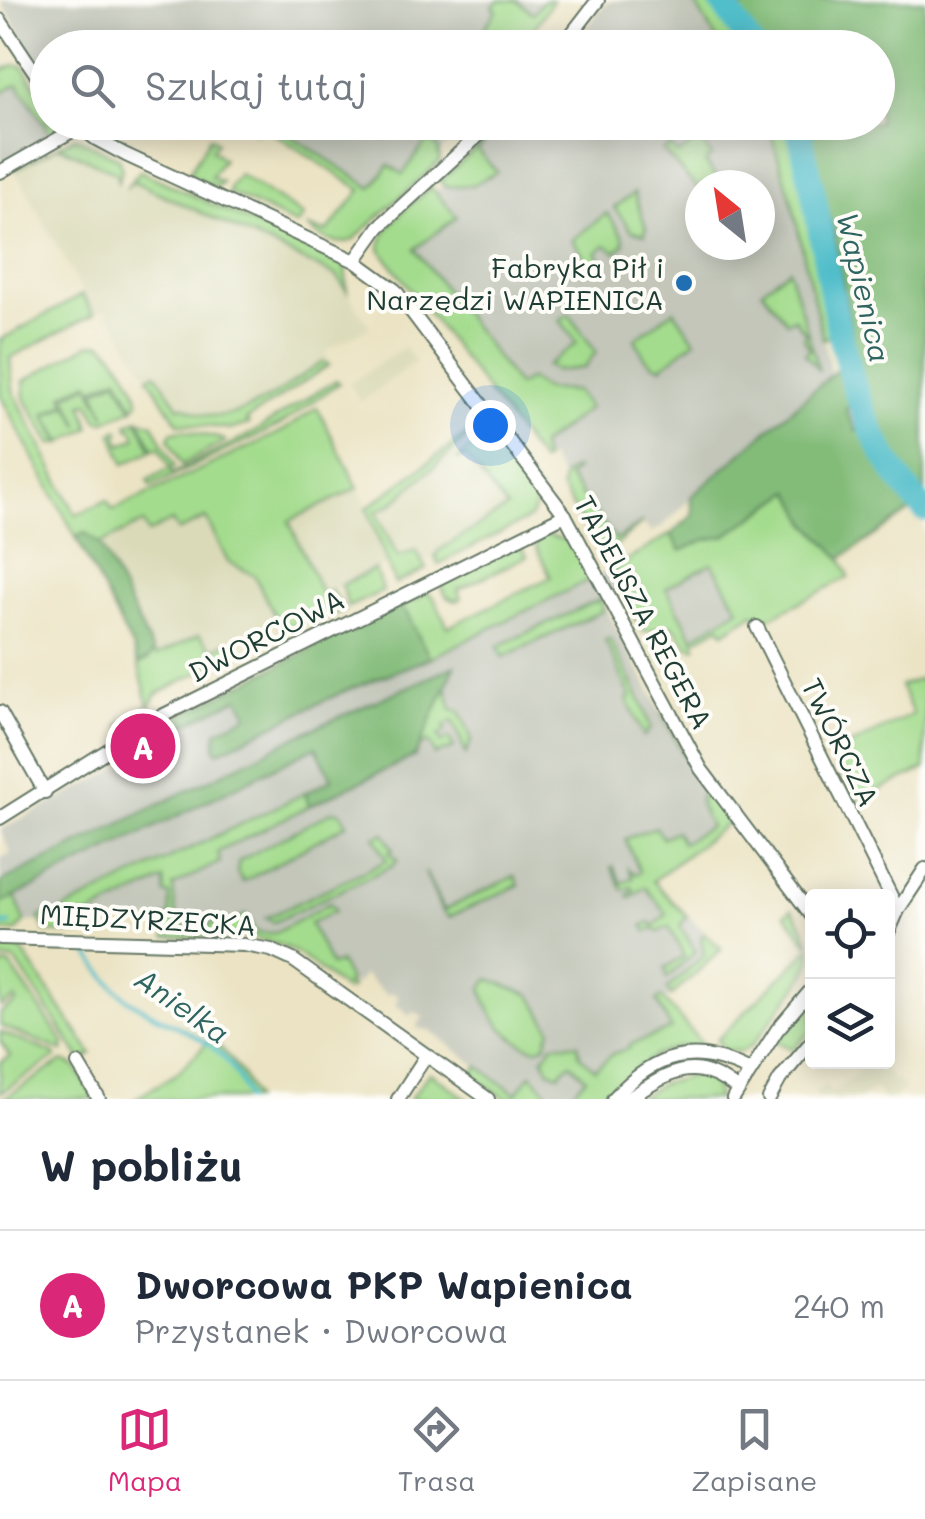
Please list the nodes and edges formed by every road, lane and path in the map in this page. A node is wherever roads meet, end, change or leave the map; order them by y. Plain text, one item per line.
1 (598, 0) edge
2 (0, 20) edge
3 (575, 30) edge
4 (30, 65) edge
5 (52, 140) edge
6 (101, 140) edge
7 (473, 140) edge
8 (0, 172) edge
9 (355, 261) junction
10 (565, 516) junction
11 (757, 627) dead end
12 (0, 712) edge
13 (45, 792) junction
14 (0, 818) edge
15 (925, 870) edge
16 (805, 907) edge
17 (898, 910) junction
18 (895, 917) edge
19 (0, 938) edge
20 (805, 997) edge
21 (805, 1050) edge
22 (426, 1056) junction
23 (78, 1064) dead end
24 (750, 1071) junction
25 (736, 1094) edge
26 (99, 1099) edge
27 (398, 1099) edge
28 (488, 1099) edge
29 (613, 1099) edge
30 (628, 1099) edge
31 (769, 1099) edge

1 - 3 street
2 - 4 street
5 - 8 street
6 - 9 street, TADEUSZA REGERA
7 - 9 street
9 - 10 street, TADEUSZA REGERA
10 - 13 street, DWORCOWA
10 - 16 street, TADEUSZA REGERA
11 - 17 street, TWÓRCZA
12 - 13 street
13 - 14 street, DWORCOWA
15 - 17 street
17 - 18 street
19 - 22 street, MIĘDZYRZECKA
20 - 24 street
21 - 31 street
22 - 27 street
22 - 28 street, MIĘDZYRZECKA
23 - 26 street
24 - 25 street
24 - 29 street
25 - 30 street

